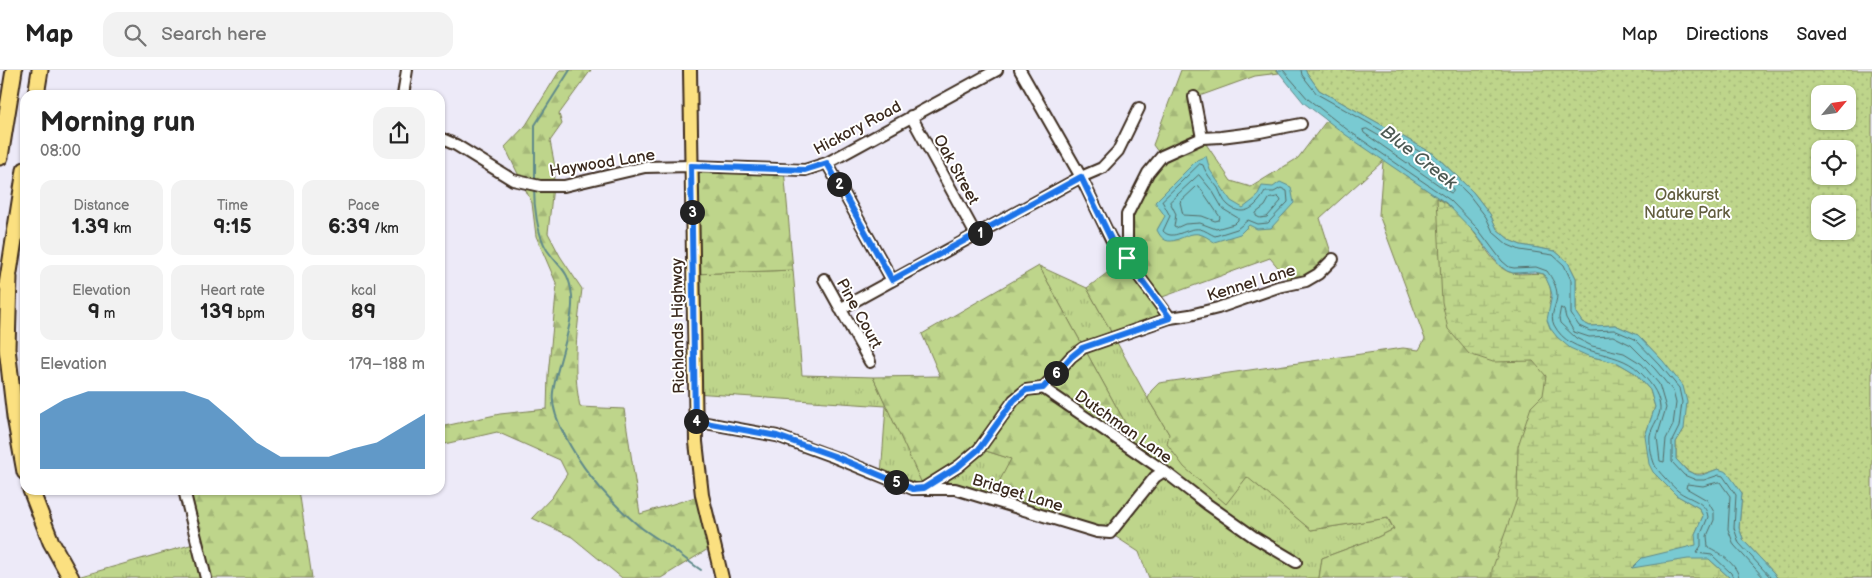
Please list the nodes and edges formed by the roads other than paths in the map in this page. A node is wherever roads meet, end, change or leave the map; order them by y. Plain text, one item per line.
1 (14, 70) edge
2 (40, 70) edge
3 (407, 70) edge
4 (690, 70) edge
5 (997, 70) edge
6 (1020, 70) edge
7 (37, 90) edge
8 (404, 90) edge
9 (1194, 97) dead end
10 (1139, 108) dead end
11 (911, 116) junction
12 (1302, 124) dead end
13 (1202, 138) junction
14 (445, 140) edge
15 (0, 157) edge
16 (827, 163) junction
17 (691, 166) junction
18 (1081, 177) junction
19 (20, 203) edge
20 (976, 236) junction
21 (1127, 258) junction
22 (1333, 259) dead end
23 (9, 277) junction
24 (824, 278) dead end
25 (892, 280) junction
26 (840, 309) junction
27 (1170, 318) junction
28 (0, 334) edge
29 (870, 362) dead end
30 (1043, 388) junction
31 (695, 421) junction
32 (20, 444) edge
33 (1164, 471) junction
34 (924, 488) junction
35 (33, 495) edge
36 (185, 495) edge
37 (1296, 562) dead end
38 (71, 578) edge
39 (206, 578) edge
40 (722, 578) edge

1 - 15 highway
2 - 7 highway
3 - 8 street
4 - 17 main road, Richlands Highway
5 - 11 street, Hickory Road
6 - 18 street
9 - 13 street
10 - 18 street
11 - 16 street, Hickory Road
11 - 20 street, Oak Street
12 - 13 street
13 - 21 street
14 - 17 street, Haywood Lane
16 - 17 street, Hickory Road
16 - 25 street
17 - 31 main road, Richlands Highway
18 - 20 street
18 - 21 street
19 - 23 highway
20 - 25 street
21 - 27 street
22 - 27 street, Kennel Lane
23 - 28 highway
23 - 32 highway
24 - 26 street, Pine Court
25 - 26 street
26 - 29 street, Pine Court
27 - 30 street, Kennel Lane
30 - 33 street, Dutchman Lane
30 - 34 street
31 - 34 street, Bridget Lane
31 - 40 main road, Richlands Highway
33 - 34 street, Bridget Lane
33 - 37 street, Dutchman Lane
35 - 38 highway
36 - 39 street

